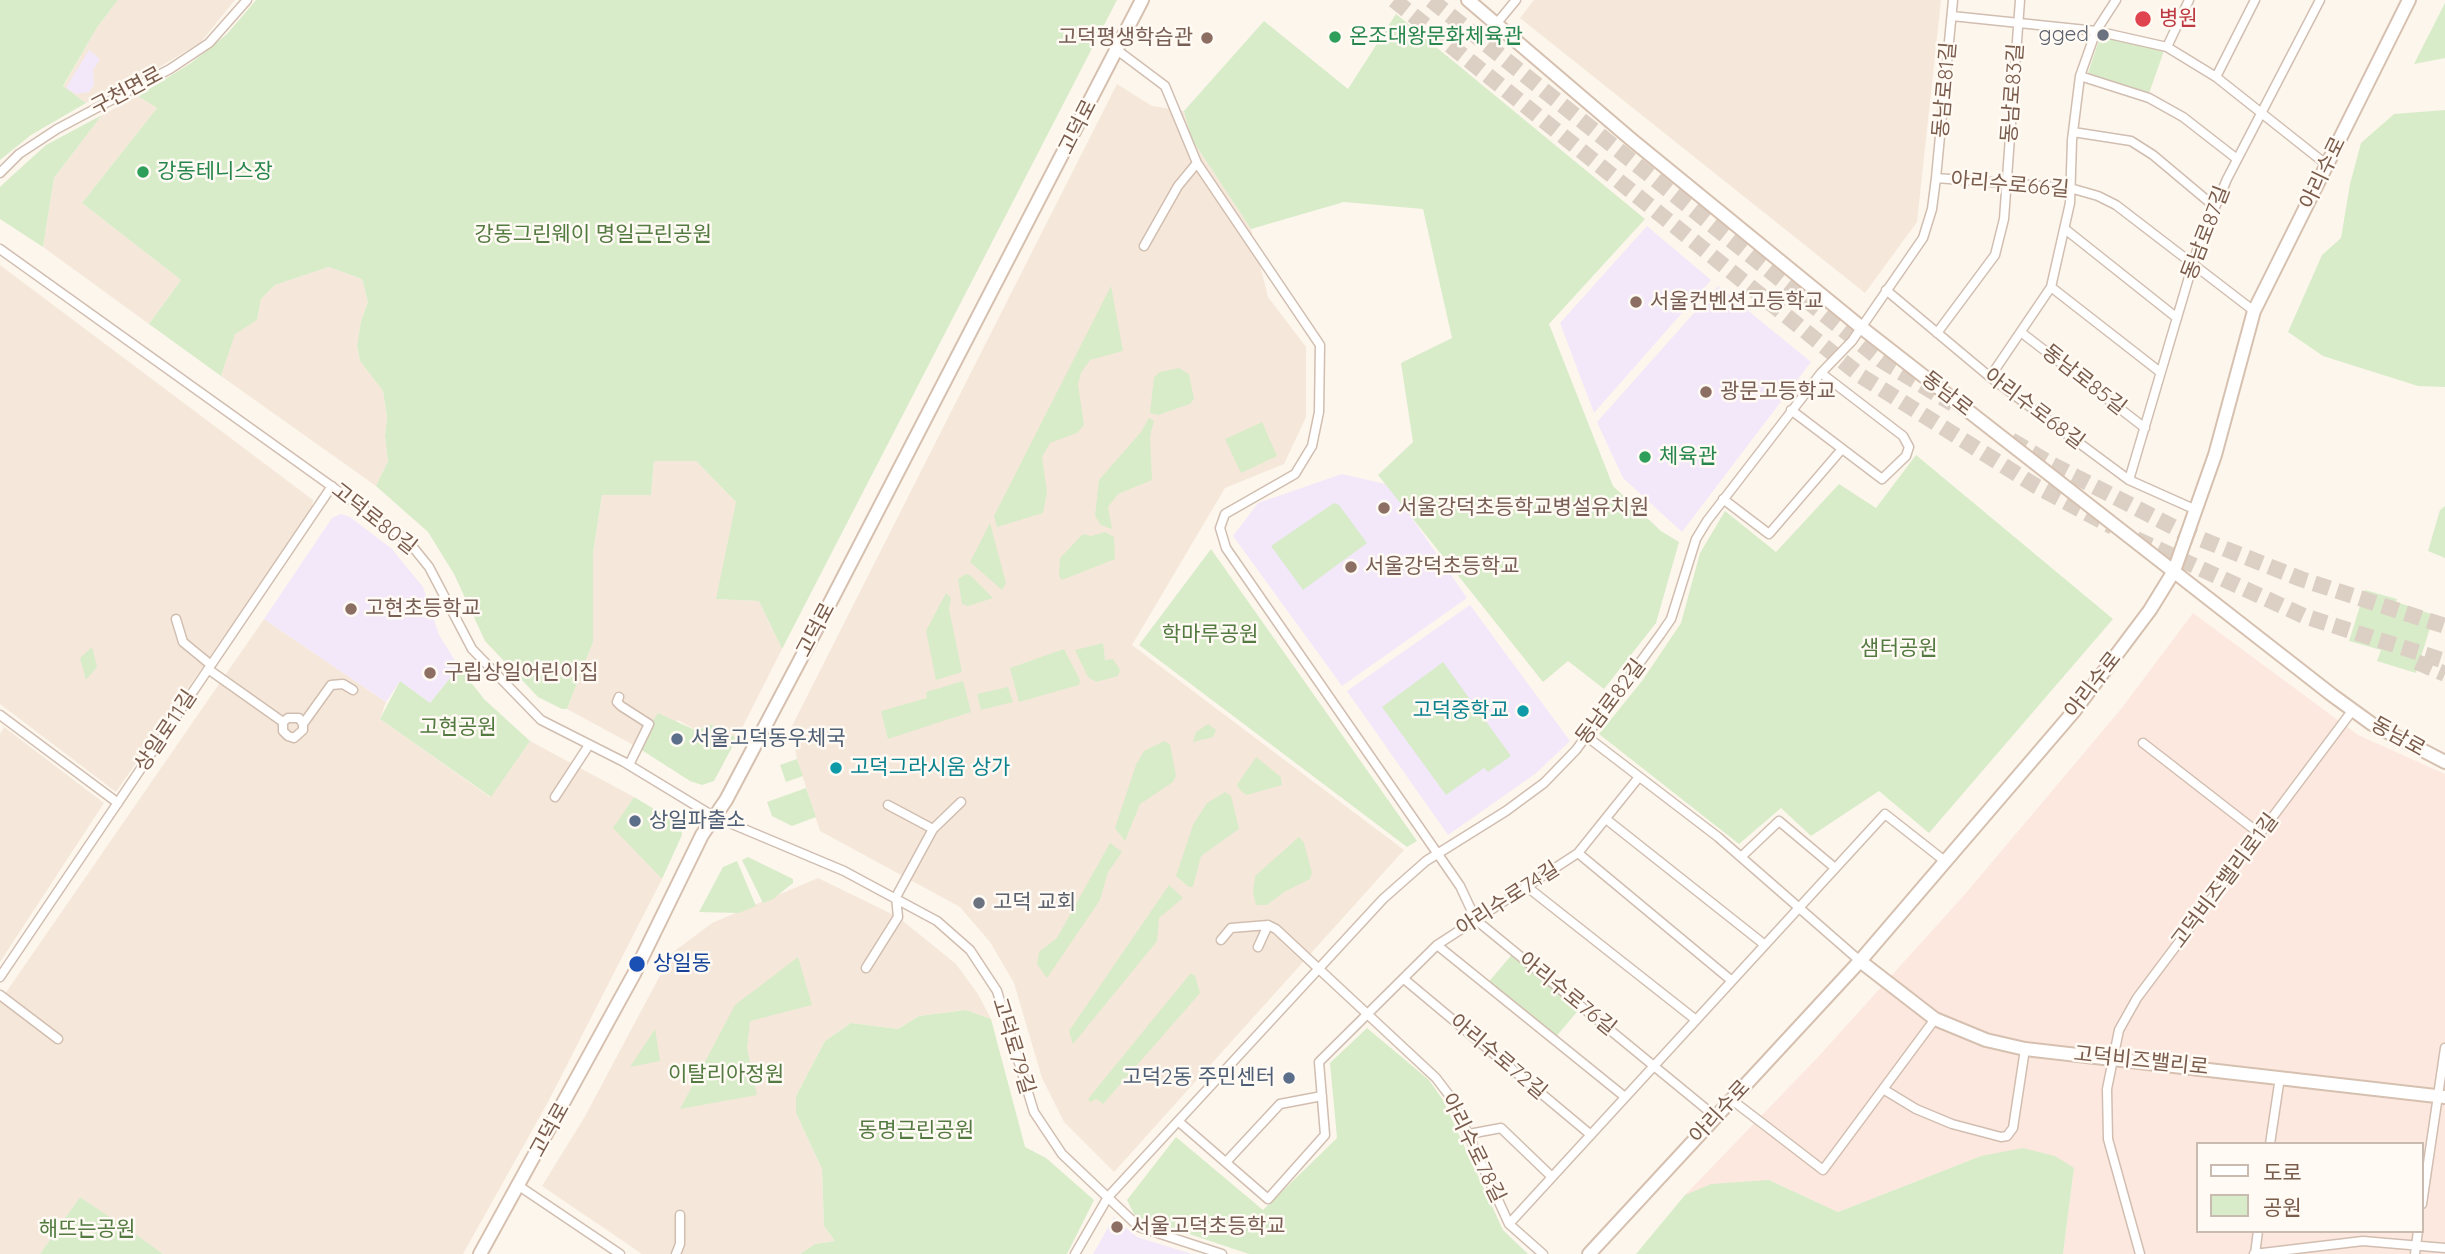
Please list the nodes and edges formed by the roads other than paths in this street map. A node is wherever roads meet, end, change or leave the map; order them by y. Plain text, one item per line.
1 (247, 0) edge
2 (1142, 0) edge
3 (1468, 0) edge
4 (1516, 0) edge
5 (1953, 0) edge
6 (2020, 0) edge
7 (2116, 0) edge
8 (2189, 0) edge
9 (2255, 0) edge
10 (2320, 0) edge
11 (2409, 0) edge
12 (1952, 16) junction
13 (1497, 23) junction
14 (2018, 24) junction
15 (2096, 31) junction
16 (2167, 47) junction
17 (1117, 50) junction
18 (2080, 76) junction
19 (2216, 77) junction
20 (2261, 113) junction
21 (2073, 131) junction
22 (2237, 159) junction
23 (1197, 163) junction
24 (2327, 165) junction
25 (0, 173) edge
26 (1936, 178) junction
27 (2007, 186) junction
28 (2070, 188) junction
29 (2215, 207) junction
30 (2066, 229) junction
31 (1144, 246) dead end
32 (0, 248) edge
33 (2191, 266) junction
34 (2051, 288) junction
35 (1886, 290) junction
36 (2254, 311) junction
37 (2176, 318) junction
38 (1862, 328) junction
39 (1937, 333) junction
40 (2022, 333) junction
41 (2160, 372) junction
42 (1821, 373) junction
43 (1990, 377) junction
44 (1791, 410) junction
45 (2145, 428) junction
46 (1842, 449) junction
47 (2129, 480) junction
48 (332, 486) junction
49 (1723, 499) junction
50 (2194, 509) junction
51 (2174, 571) junction
52 (176, 619) dead end
53 (209, 667) junction
54 (353, 690) dead end
55 (619, 697) dead end
56 (2352, 710) junction
57 (0, 715) edge
58 (283, 722) junction
59 (303, 724) junction
60 (1586, 736) junction
61 (2143, 743) dead end
62 (589, 745) junction
63 (2445, 762) edge
64 (629, 765) junction
65 (1639, 778) junction
66 (555, 797) dead end
67 (961, 802) dead end
68 (118, 803) junction
69 (888, 805) dead end
70 (713, 816) junction
71 (1606, 819) junction
72 (933, 829) junction
73 (2260, 834) junction
74 (1578, 853) junction
75 (1438, 855) junction
76 (1741, 857) junction
77 (1946, 862) junction
78 (1835, 868) junction
79 (1526, 886) junction
80 (896, 897) junction
81 (1799, 908) junction
82 (1476, 920) junction
83 (1268, 925) junction
84 (1221, 940) dead end
85 (1437, 945) junction
86 (1765, 945) junction
87 (1258, 947) dead end
88 (1860, 961) junction
89 (866, 968) dead end
90 (1319, 970) junction
91 (0, 977) edge
92 (1404, 979) junction
93 (1732, 981) junction
94 (0, 995) edge
95 (1369, 1014) junction
96 (1935, 1019) junction
97 (1696, 1020) junction
98 (58, 1039) dead end
99 (2445, 1048) edge
100 (2025, 1049) junction
101 (2112, 1058) junction
102 (1655, 1066) junction
103 (2280, 1077) junction
104 (1883, 1089) junction
105 (1322, 1096) junction
106 (2442, 1096) edge
107 (1625, 1097) junction
108 (1732, 1100) junction
109 (1716, 1117) junction
110 (1178, 1121) junction
111 (1469, 1134) junction
112 (1591, 1135) junction
113 (2270, 1142) edge
114 (1227, 1161) junction
115 (1552, 1177) junction
116 (519, 1186) junction
117 (2424, 1193) edge
118 (1108, 1197) junction
119 (680, 1214) dead end
120 (1509, 1224) junction
121 (2258, 1233) edge
122 (2418, 1233) edge
123 (2416, 1244) junction
124 (2445, 1248) edge
125 (480, 1254) edge
126 (620, 1254) edge
127 (676, 1254) edge
128 (1075, 1254) edge
129 (1222, 1254) edge
130 (1543, 1254) edge
131 (1589, 1254) edge
132 (2140, 1254) edge
133 (2254, 1254) edge
134 (2415, 1254) edge

1 - 25 street, 구천면로
2 - 17 main road, 고덕로
3 - 13 main road, 동남로
4 - 13 street
5 - 12 street, 동남로81길
6 - 14 street, 동남로83길
7 - 15 street, 동남로85길
8 - 16 street
9 - 19 street
10 - 20 street, 동남로87길
11 - 24 main road, 아리수로
12 - 14 street
12 - 26 street, 동남로81길
13 - 38 main road, 동남로
14 - 15 street
14 - 27 street, 동남로83길
15 - 16 street
15 - 18 street, 동남로85길
16 - 19 street
17 - 23 street
17 - 70 main road, 고덕로
18 - 21 street, 동남로85길
18 - 22 street
19 - 20 street
20 - 22 street, 동남로87길
20 - 24 street
21 - 28 street, 동남로85길
21 - 29 street
22 - 29 street, 동남로87길
23 - 31 street
23 - 75 street
24 - 36 main road, 아리수로
26 - 27 street, 아리수로66길
26 - 35 street, 동남로81길
27 - 28 street, 아리수로66길
27 - 39 street, 동남로83길
28 - 30 street, 동남로85길
28 - 33 street, 아리수로66길
29 - 33 street, 동남로87길
30 - 34 street, 동남로85길
30 - 37 street
32 - 48 street, 고덕로80길
33 - 36 street, 아리수로66길
33 - 37 street, 동남로87길
34 - 40 street, 동남로85길
34 - 41 street
35 - 38 street, 동남로81길
35 - 39 street, 아리수로68길
36 - 50 main road, 아리수로
37 - 41 street, 동남로87길
38 - 42 street, 동남로82길
38 - 51 main road, 동남로
39 - 43 street, 아리수로68길
40 - 43 street, 동남로85길
40 - 45 street, 동남로85길
41 - 45 street, 동남로87길
42 - 44 street, 동남로82길
42 - 46 street
43 - 47 street, 아리수로68길
44 - 46 street
44 - 49 street, 동남로82길
45 - 47 street, 동남로87길
46 - 49 street
47 - 50 street, 아리수로68길
48 - 53 street, 상일로11길
48 - 62 street, 고덕로80길
49 - 60 street, 동남로82길
50 - 51 main road, 아리수로
51 - 56 main road, 동남로
51 - 77 main road, 아리수로
52 - 53 street
53 - 58 street
53 - 68 street, 상일로11길
54 - 59 street
55 - 64 street
56 - 63 main road, 동남로
56 - 73 street, 고덕비즈밸리로1길
57 - 68 street
58 - 59 street
58 - 59 street
60 - 65 street
60 - 75 street, 동남로82길
61 - 73 street
62 - 64 street, 고덕로80길
62 - 66 street
64 - 70 street, 고덕로80길
65 - 71 street, 아리수로74길
65 - 76 street
67 - 72 street
68 - 91 street, 상일로11길
69 - 72 street
70 - 80 street, 고덕로79길
70 - 116 main road, 고덕로
71 - 74 street, 아리수로74길
71 - 86 street
72 - 80 street
73 - 101 street, 고덕비즈밸리로1길
74 - 79 street, 아리수로74길
74 - 93 street
75 - 82 street, 아리수로76길
75 - 90 street, 동남로82길
76 - 78 street
76 - 81 street
77 - 78 street
77 - 88 main road, 아리수로
78 - 81 street
79 - 82 street, 아리수로74길
79 - 97 street
80 - 89 street
80 - 118 street, 고덕로79길
81 - 86 street
81 - 88 street
82 - 85 street, 아리수로74길
82 - 102 street, 아리수로76길
83 - 84 street
83 - 87 street
83 - 90 street, 아리수로78길
85 - 92 street, 아리수로74길
85 - 107 street
86 - 93 street
88 - 96 main road, 고덕비즈밸리로
88 - 108 main road, 아리수로
90 - 95 street, 아리수로78길
90 - 110 street, 동남로82길
92 - 95 street, 아리수로74길
92 - 112 street, 아리수로72길
93 - 97 street
94 - 98 street
95 - 105 street
95 - 111 street, 아리수로78길
96 - 100 main road, 고덕비즈밸리로
96 - 104 street
97 - 102 street
99 - 106 street
100 - 101 main road, 고덕비즈밸리로
100 - 104 street
101 - 103 main road, 고덕비즈밸리로
101 - 132 street, 고덕비즈밸리로1길
102 - 107 street
102 - 109 street, 아리수로76길
103 - 106 main road, 고덕비즈밸리로
103 - 113 street
104 - 108 street
105 - 114 street
105 - 114 street
106 - 117 street
107 - 112 street
108 - 109 main road, 아리수로
109 - 131 main road, 아리수로
110 - 114 street
110 - 118 street, 동남로82길
111 - 115 street
111 - 120 street, 아리수로78길
112 - 115 street
115 - 120 street
116 - 125 main road, 고덕로
116 - 126 street
118 - 128 street, 동남로82길
118 - 129 street, 고덕로79길
119 - 127 street
120 - 130 street, 아리수로78길
121 - 133 street
122 - 123 street
123 - 124 street
123 - 133 street
123 - 134 street

